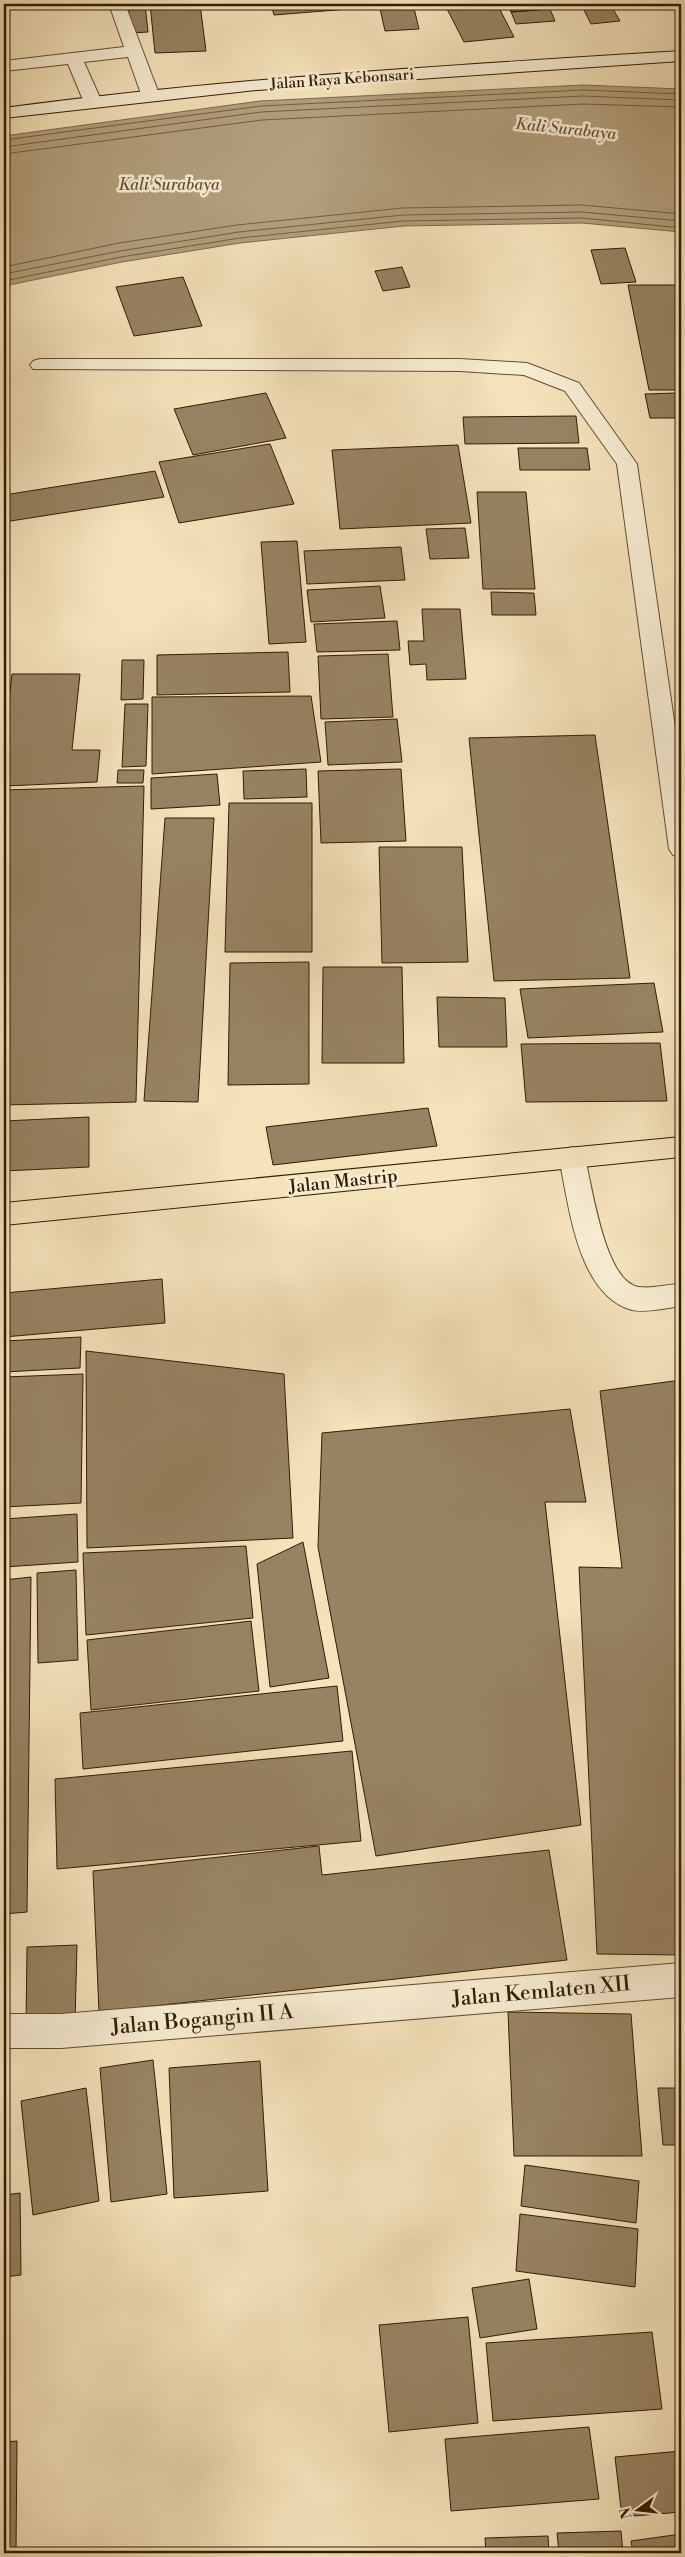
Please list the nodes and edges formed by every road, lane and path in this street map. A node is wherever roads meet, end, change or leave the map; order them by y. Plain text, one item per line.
1 (117, 4) edge
2 (134, 51) junction
3 (681, 56) edge
4 (74, 58) junction
5 (4, 66) edge
6 (150, 94) junction
7 (92, 100) junction
8 (4, 113) edge
9 (40, 365) dead end
10 (681, 848) edge
11 (681, 1147) edge
12 (572, 1158) junction
13 (4, 1214) edge
14 (681, 1295) edge
15 (681, 1980) edge
16 (401, 2003) joint
17 (4, 2031) edge

1 - 2 main road
2 - 4 main road
2 - 6 main road
3 - 6 main road, Jalan Raya Kebonsari
4 - 5 main road
4 - 7 main road
6 - 7 main road, Jalan Raya Kebonsari
7 - 8 main road, Jalan Raya Kebonsari
9 - 10 main road
11 - 12 main road, Jalan Mastrip
12 - 13 main road, Jalan Mastrip
12 - 14 main road
15 - 16 main road, Jalan Kemlaten XII
16 - 17 main road, Jalan Bogangin II A

